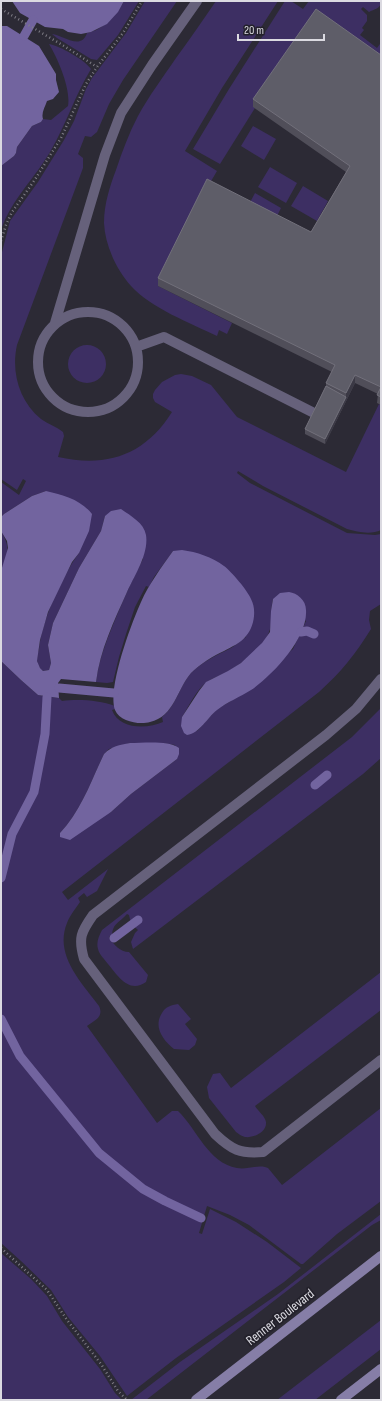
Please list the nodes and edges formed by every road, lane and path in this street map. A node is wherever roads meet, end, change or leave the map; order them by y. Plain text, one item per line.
1 (142, 1) edge
2 (197, 1) edge
3 (1, 9) edge
4 (96, 67) junction
5 (1, 241) edge
6 (55, 323) junction
7 (136, 347) junction
8 (316, 414) edge
9 (381, 679) edge
10 (381, 1060) edge
11 (1, 1248) edge
12 (381, 1256) edge
13 (381, 1369) edge
14 (127, 1400) edge
15 (196, 1400) edge
16 (341, 1400) edge

1 - 4 path
2 - 6 lane
3 - 4 path
4 - 5 path
6 - 7 lane
6 - 7 lane
7 - 8 lane
9 - 10 lane
11 - 14 path
12 - 15 main road, Renner Boulevard
13 - 16 main road

